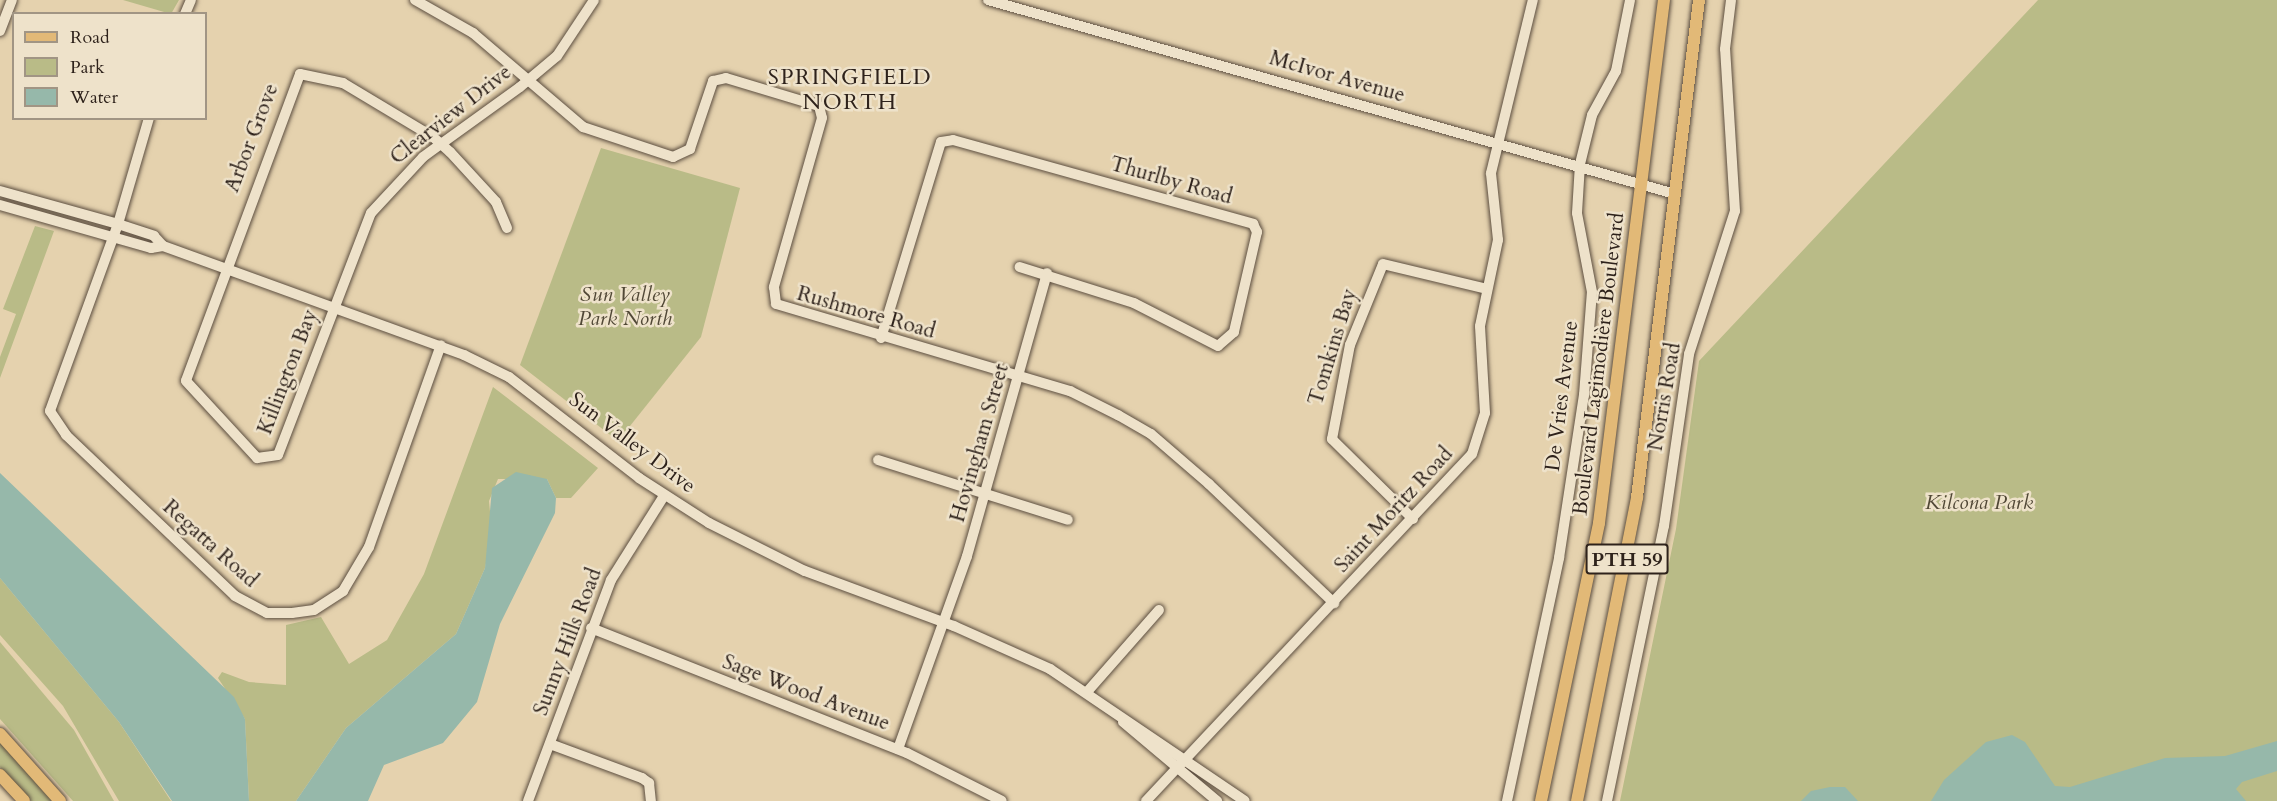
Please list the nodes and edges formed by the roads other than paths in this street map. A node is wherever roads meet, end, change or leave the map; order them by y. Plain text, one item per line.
1 (12, 0) edge
2 (415, 0) edge
3 (594, 0) edge
4 (988, 0) edge
5 (1533, 0) edge
6 (1630, 0) edge
7 (1664, 0) edge
8 (1699, 0) edge
9 (1731, 0) edge
10 (0, 31) edge
11 (527, 80) junction
12 (147, 120) edge
13 (1499, 143) junction
14 (441, 144) junction
15 (1580, 164) junction
16 (1642, 182) junction
17 (0, 191) edge
18 (1675, 194) junction
19 (0, 205) edge
20 (507, 228) dead end
21 (116, 230) junction
22 (225, 267) junction
23 (1020, 267) dead end
24 (1047, 273) junction
25 (1487, 289) junction
26 (334, 306) junction
27 (881, 338) junction
28 (441, 345) junction
29 (1019, 377) junction
30 (878, 460) dead end
31 (985, 494) junction
32 (664, 496) junction
33 (1068, 519) dead end
34 (1413, 519) junction
35 (1334, 603) junction
36 (1159, 610) dead end
37 (944, 622) junction
38 (591, 628) junction
39 (1087, 692) junction
40 (1103, 704) junction
41 (0, 734) edge
42 (550, 744) junction
43 (898, 749) junction
44 (1183, 761) junction
45 (1174, 770) junction
46 (0, 775) edge
47 (24, 801) edge
48 (60, 801) edge
49 (528, 801) edge
50 (651, 801) edge
51 (1002, 801) edge
52 (1146, 801) edge
53 (1218, 801) edge
54 (1245, 801) edge
55 (1507, 801) edge
56 (1541, 801) edge
57 (1577, 801) edge
58 (1607, 801) edge

1 - 10 street
2 - 11 street
3 - 11 street, Clearview Drive
4 - 13 street, McIvor Avenue
5 - 13 street, Saint Moritz Road
6 - 15 street, De Vries Avenue
7 - 16 main road, Boulevard Lagimodière Boulevard / PTH 59
8 - 18 main road, PTH 59
9 - 58 street, Norris Road
11 - 14 street, Clearview Drive
11 - 27 street, Rushmore Road
12 - 21 street, Regatta Road
13 - 15 street, McIvor Avenue
13 - 25 street, Saint Moritz Road
14 - 20 street
14 - 22 street, Arbor Grove
14 - 26 street, Clearview Drive
15 - 16 street, McIvor Avenue
15 - 55 street, De Vries Avenue
16 - 18 street, McIvor Avenue
16 - 56 main road, Boulevard Lagimodière Boulevard / PTH 59
17 - 21 street, Sun Valley Drive
18 - 57 main road, PTH 59
19 - 21 street, Sun Valley Drive
21 - 22 street, Sun Valley Drive
21 - 28 street, Regatta Road
22 - 26 street, Sun Valley Drive
22 - 26 street, Killington Bay
23 - 24 street, Thurlby Road
24 - 27 street, Thurlby Road
24 - 29 street, Hovingham Street
25 - 34 street, Saint Moritz Road
25 - 34 street, Tomkins Bay
26 - 28 street, Sun Valley Drive
27 - 29 street, Rushmore Road
28 - 32 street, Sun Valley Drive
29 - 31 street, Hovingham Street
29 - 35 street, Rushmore Road
30 - 31 street
31 - 33 street
31 - 37 street, Hovingham Street
32 - 37 street, Sun Valley Drive
32 - 38 street, Sunny Hills Road
34 - 35 street, Saint Moritz Road
35 - 44 street, Saint Moritz Road
36 - 39 street
37 - 39 street, Sun Valley Drive
37 - 43 street, Hovingham Street
38 - 42 street, Sunny Hills Road
38 - 43 street, Sage Wood Avenue
39 - 40 street, Sun Valley Drive
40 - 44 street, Sun Valley Drive
40 - 45 street, Sun Valley Drive
41 - 48 main road
42 - 49 street, Sunny Hills Road
42 - 50 street, Sunny Hills Road
43 - 51 street, Sage Wood Avenue
44 - 45 street, Saint Moritz Road
44 - 54 street, Sun Valley Drive
45 - 52 street, Saint Moritz Road
45 - 53 street, Sun Valley Drive
46 - 47 main road

